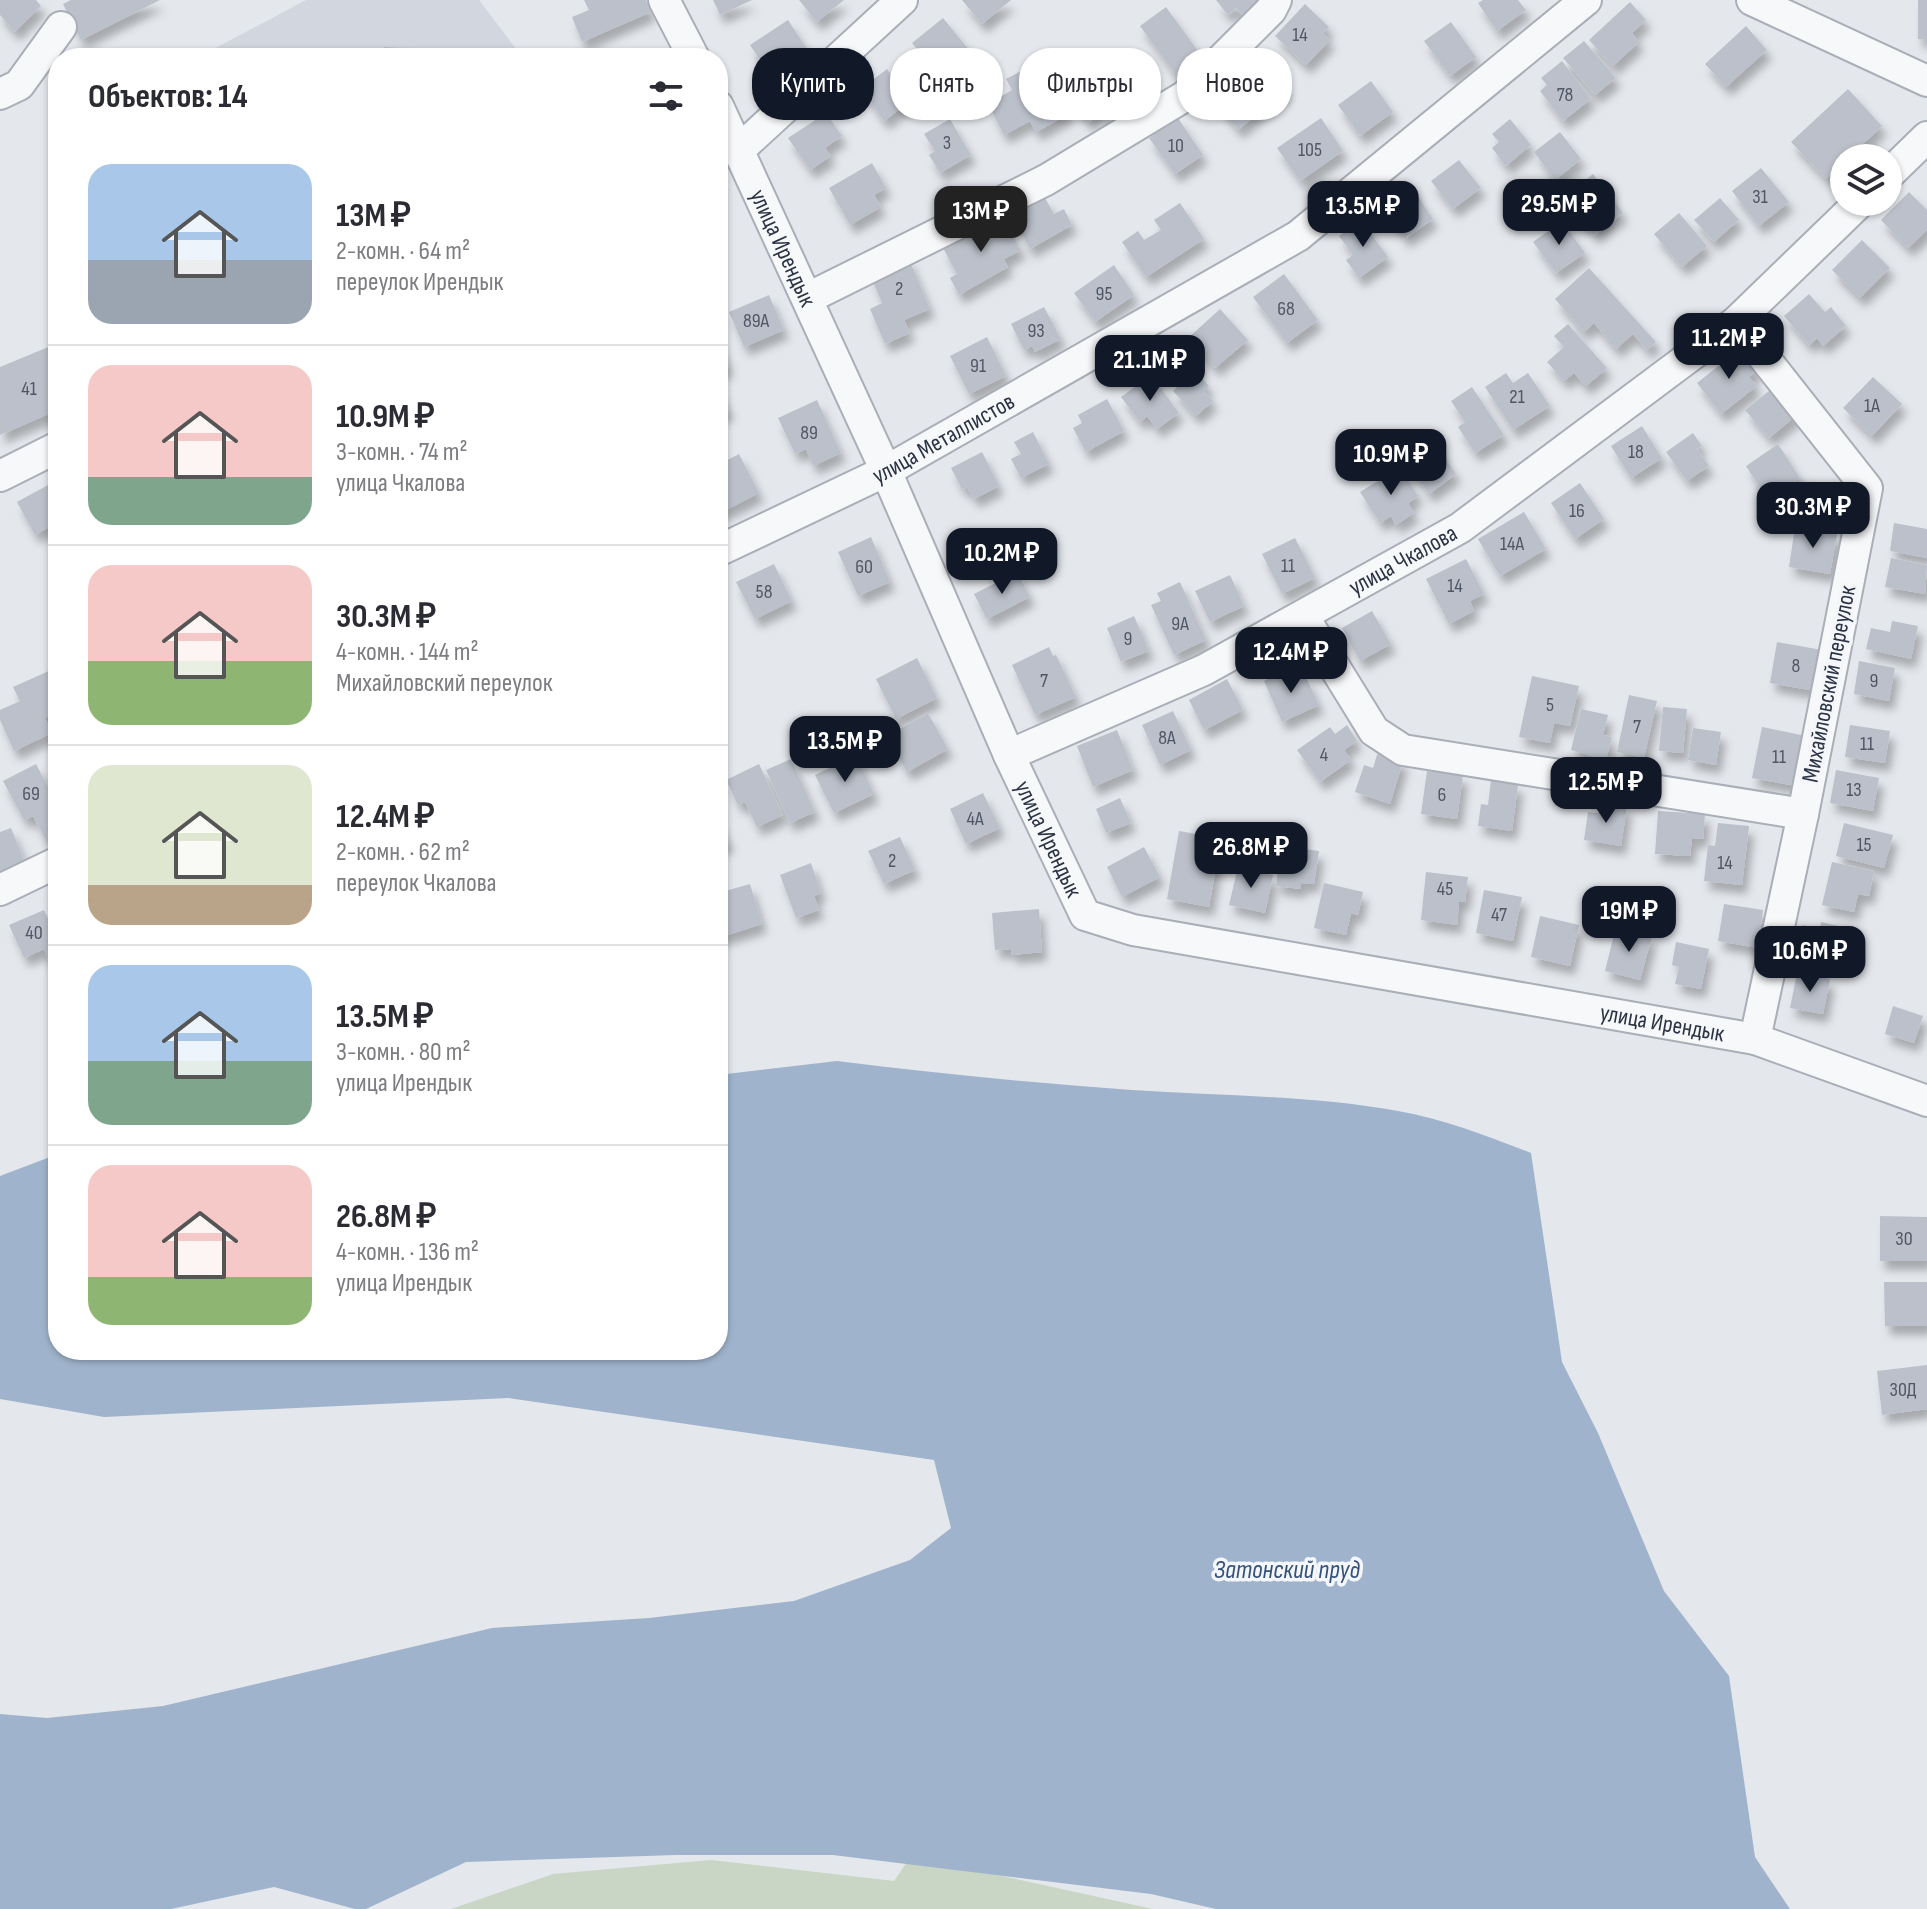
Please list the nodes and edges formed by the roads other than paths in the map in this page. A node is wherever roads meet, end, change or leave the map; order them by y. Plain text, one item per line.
1 (664, 0) edge
2 (902, 0) edge
3 (1276, 0) edge
4 (1586, 0) edge
5 (1752, 0) edge
6 (61, 27) dead end
7 (689, 48) edge
8 (1927, 81) edge
9 (0, 94) edge
10 (728, 126) edge
11 (1927, 137) edge
12 (740, 149) junction
13 (1902, 161) edge
14 (1846, 216) edge
15 (808, 298) junction
16 (1736, 322) junction
17 (48, 452) edge
18 (886, 471) junction
19 (0, 476) edge
20 (728, 546) edge
21 (1303, 616) junction
22 (1009, 755) junction
23 (1803, 814) junction
24 (48, 867) edge
25 (0, 890) edge
26 (1755, 1039) junction
27 (1927, 1101) edge

1 - 7 street
2 - 12 street
3 - 15 street
4 - 18 street, улица Металлистов
5 - 8 street
6 - 9 street
10 - 12 street, улица Ирендык
11 - 13 street
12 - 15 street, улица Ирендык
14 - 16 street, улица Чкалова
15 - 18 street, улица Ирендык
16 - 21 street, улица Чкалова
16 - 23 street, Михайловский переулок
17 - 19 street
18 - 20 street, улица Металлистов
18 - 22 street, улица Ирендык
21 - 22 street, улица Чкалова
21 - 23 street
22 - 26 street, улица Ирендык
23 - 26 street, Михайловский переулок
24 - 25 street
26 - 27 street, улица Ирендык

